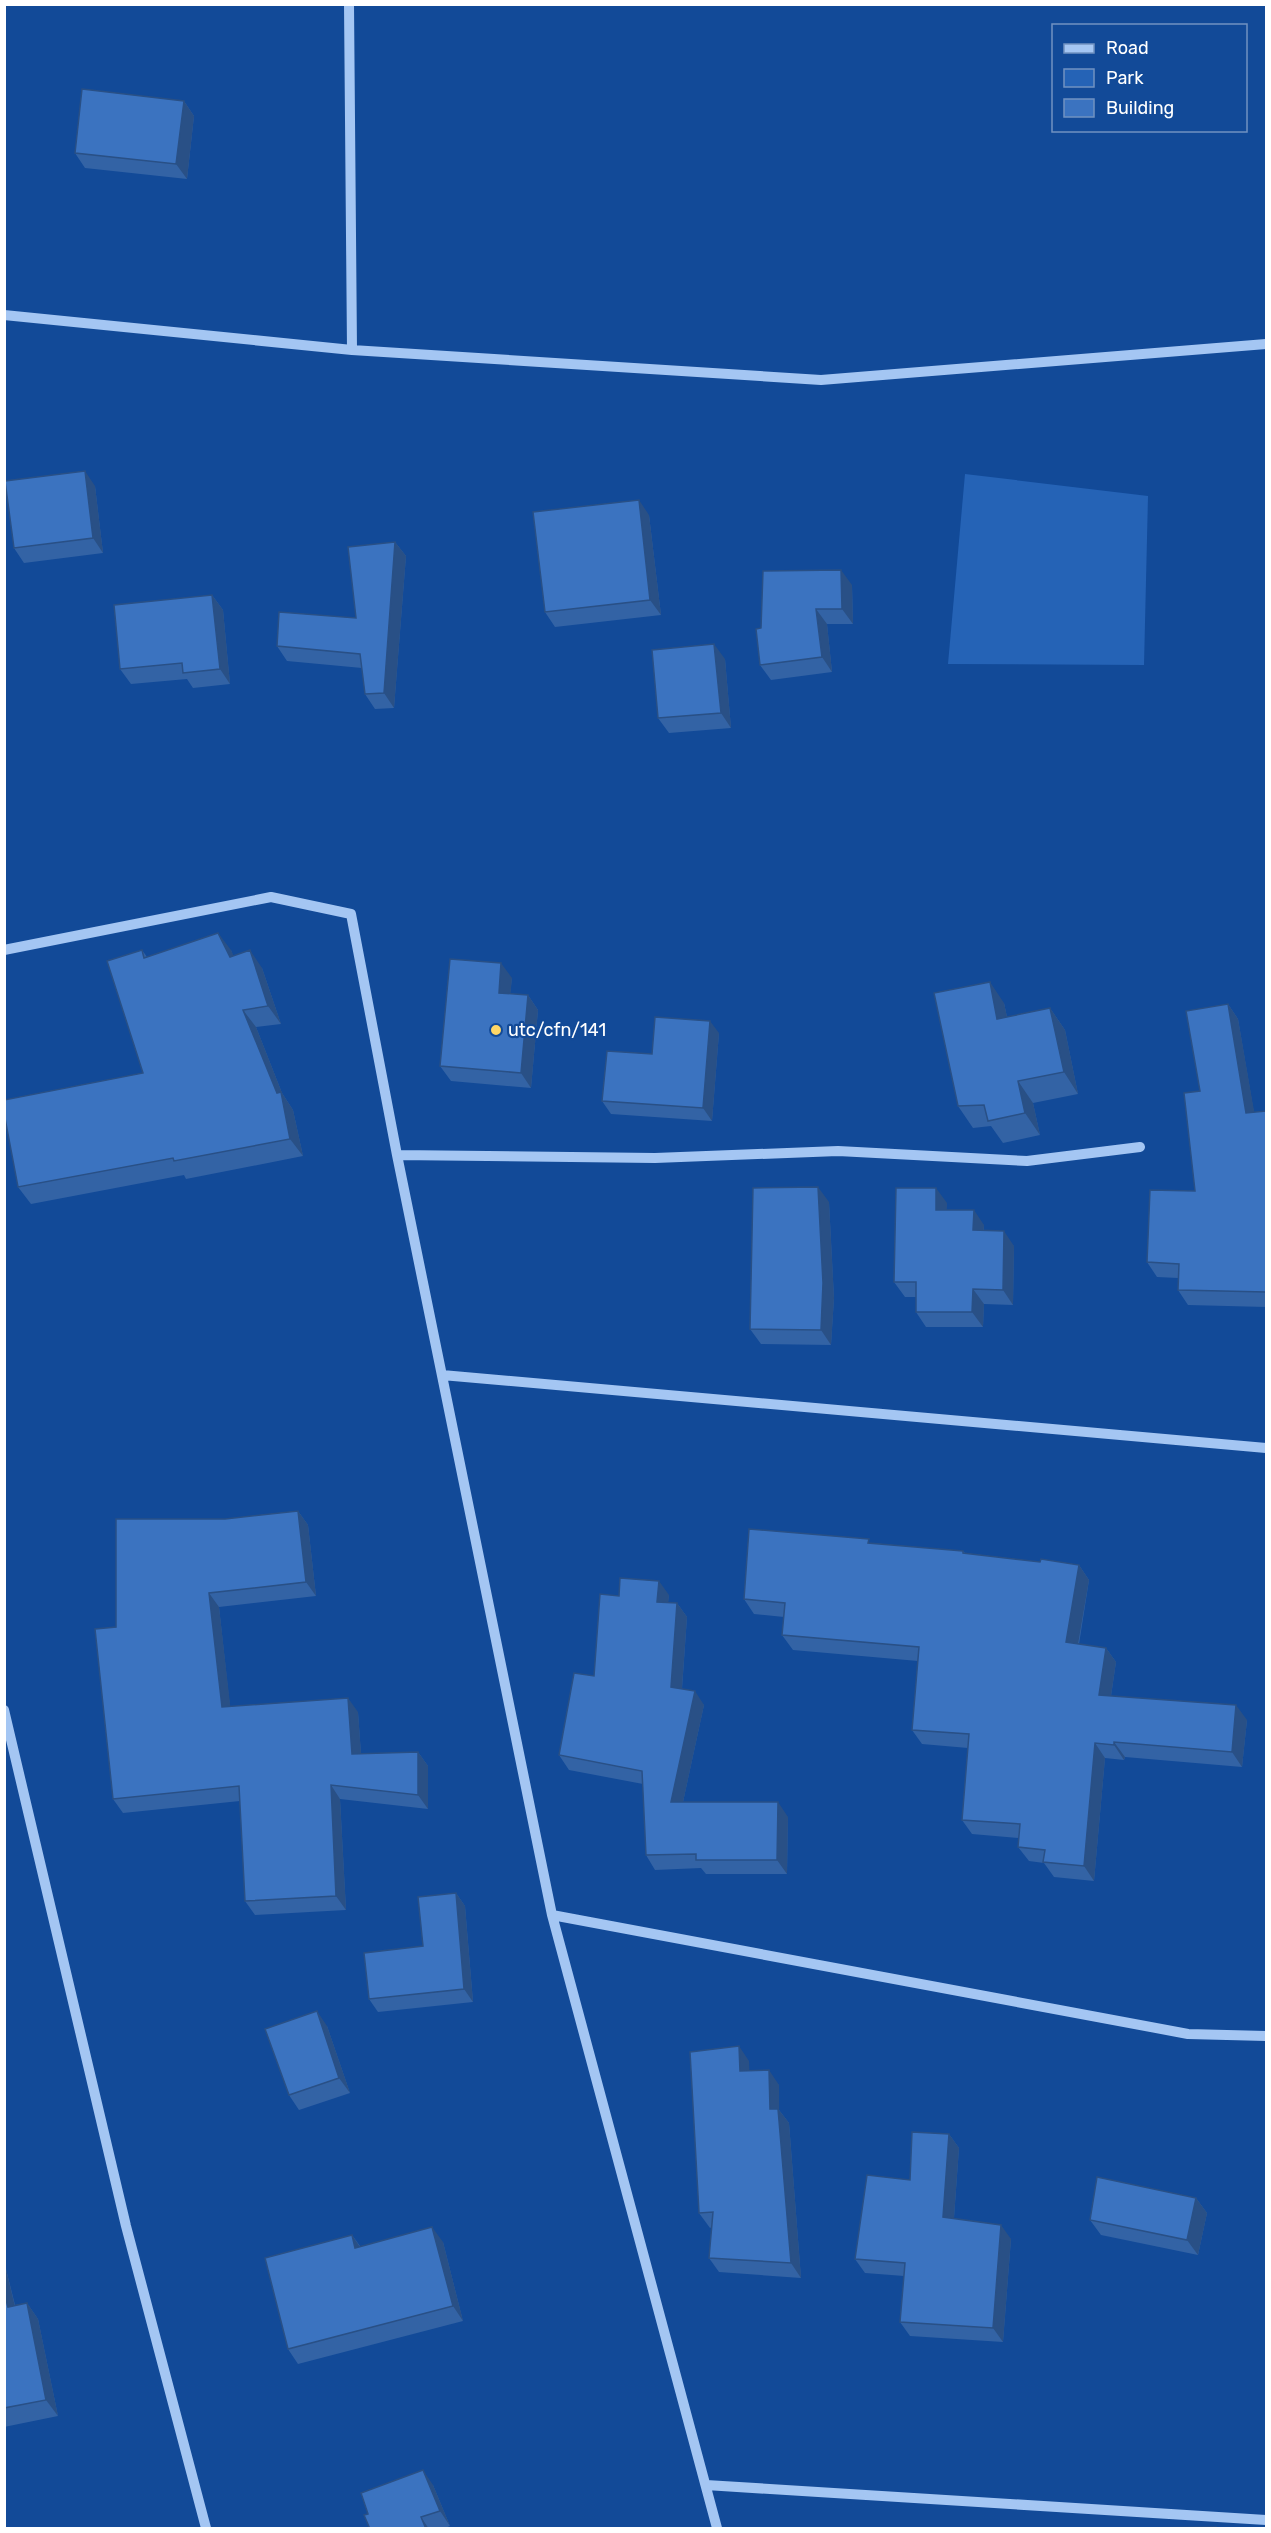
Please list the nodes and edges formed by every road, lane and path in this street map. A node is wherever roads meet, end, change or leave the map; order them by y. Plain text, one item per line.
1 (349, 4) edge
2 (4, 315) edge
3 (1266, 344) edge
4 (352, 350) junction
5 (4, 950) edge
6 (1140, 1147) dead end
7 (397, 1155) junction
8 (442, 1375) junction
9 (1266, 1448) edge
10 (4, 1710) edge
11 (552, 1915) junction
12 (1266, 2036) edge
13 (706, 2485) junction
14 (1266, 2520) edge
15 (206, 2529) edge
16 (717, 2529) edge

1 - 4 street
2 - 4 street
3 - 4 street
5 - 7 street
6 - 7 street
7 - 8 street
8 - 9 street
8 - 11 street
10 - 15 street
11 - 12 street
11 - 13 street
13 - 14 street
13 - 16 street

